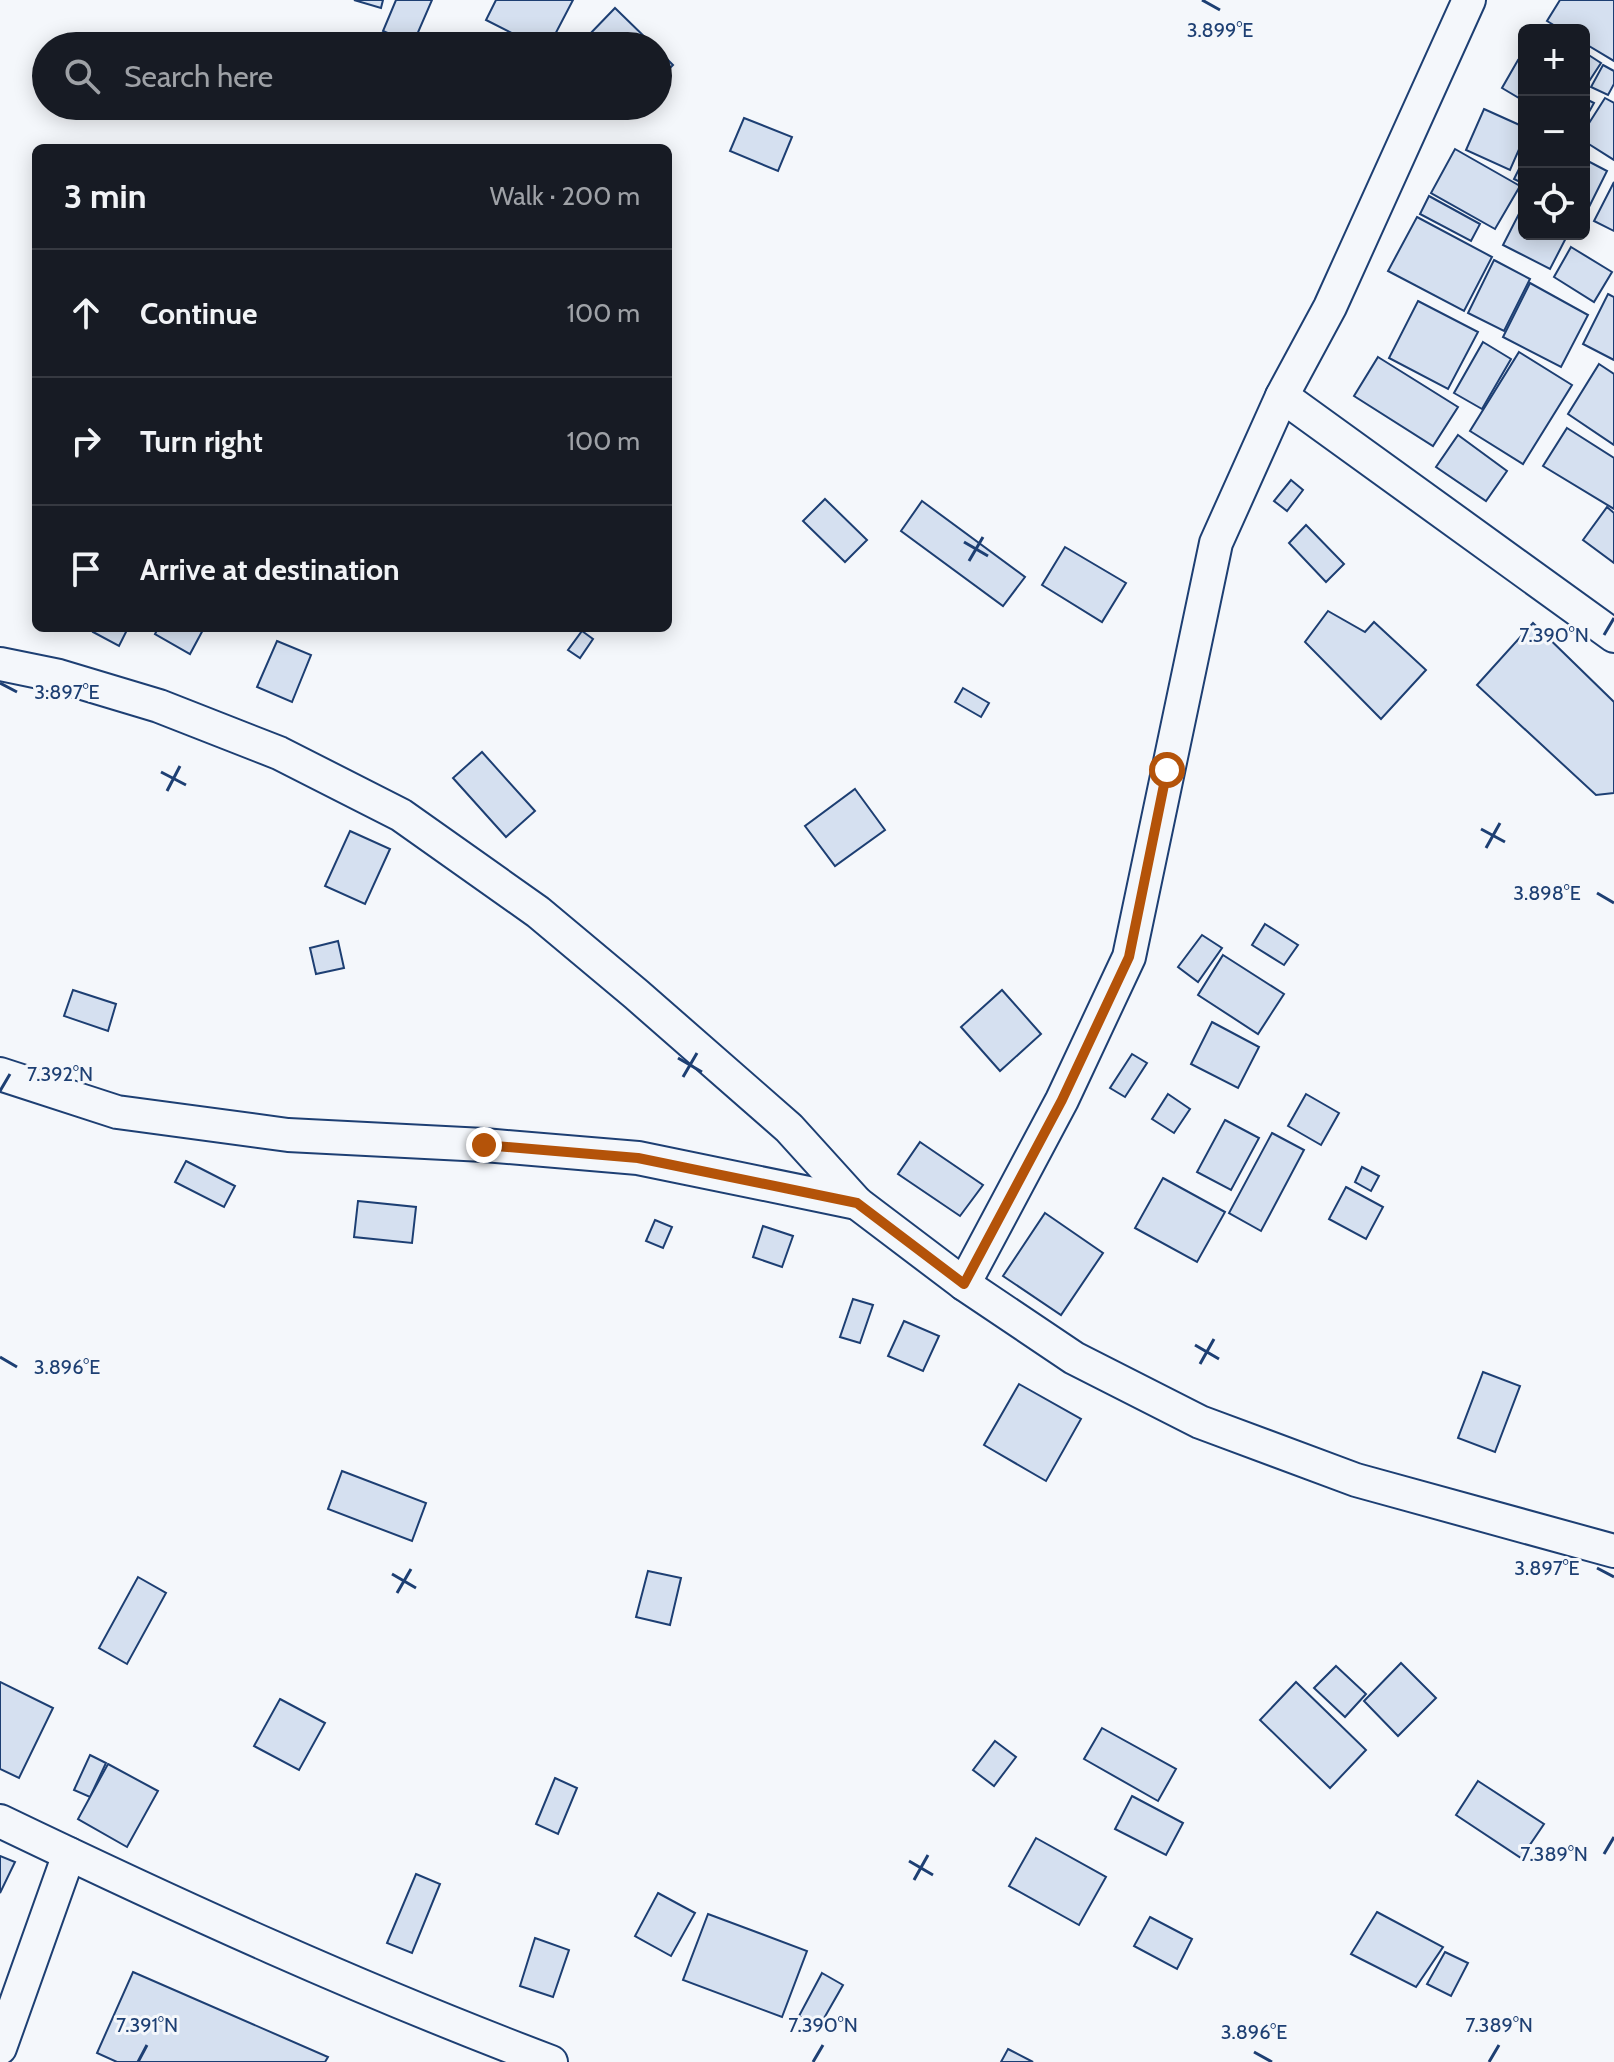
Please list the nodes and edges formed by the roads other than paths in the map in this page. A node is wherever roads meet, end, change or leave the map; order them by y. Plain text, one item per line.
1 (1469, 0) edge
2 (1282, 396) junction
3 (1614, 636) edge
4 (0, 664) edge
5 (0, 1074) edge
6 (857, 1203) junction
7 (964, 1284) junction
8 (1614, 1551) edge
9 (0, 1821) edge
10 (69, 1854) junction
11 (0, 2048) edge
12 (551, 2062) edge

1 - 2 street
2 - 3 street
2 - 7 street
4 - 6 street
5 - 6 street
6 - 7 street
7 - 8 street
9 - 10 street
10 - 11 street
10 - 12 street

